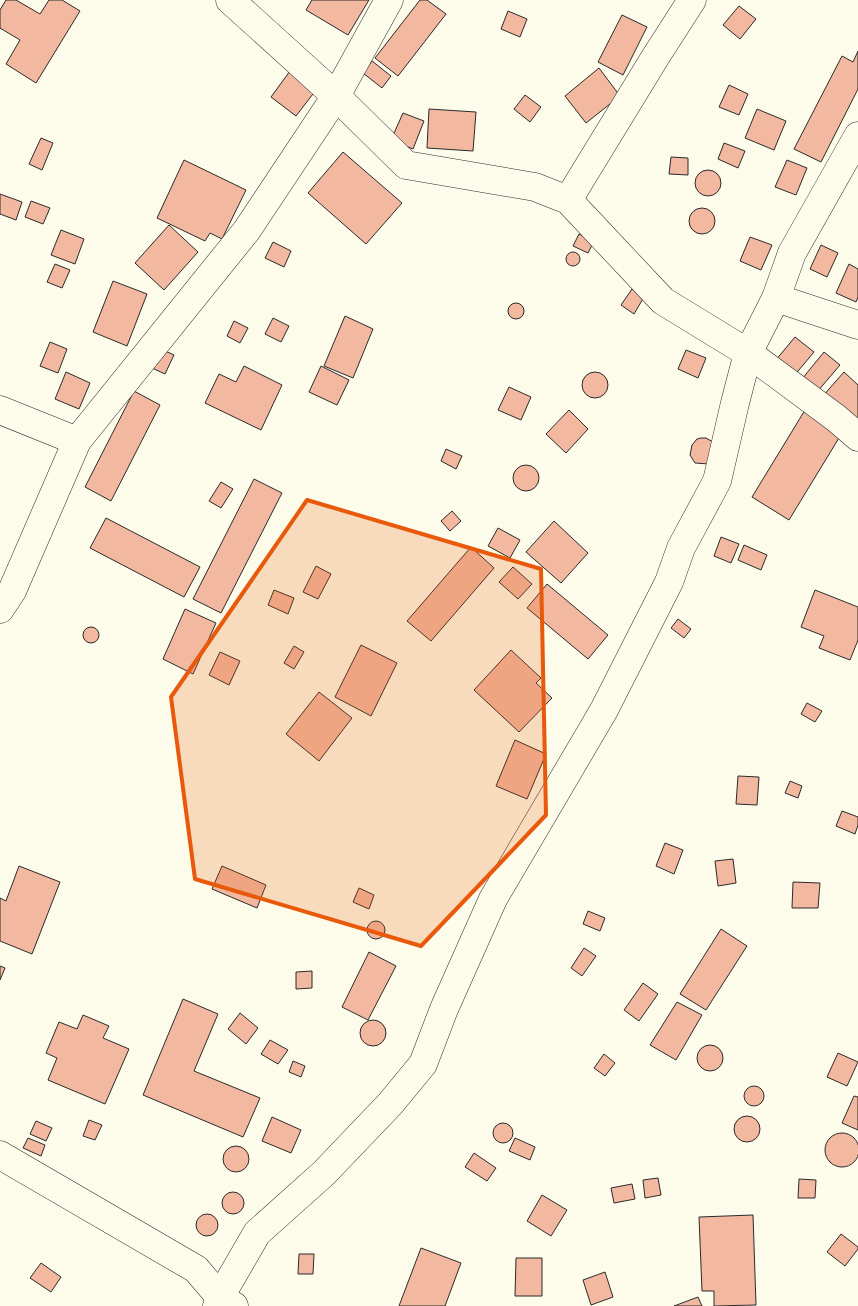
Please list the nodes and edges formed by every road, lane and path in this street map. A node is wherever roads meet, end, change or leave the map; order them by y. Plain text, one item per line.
1 (230, 0) edge
2 (389, 0) edge
3 (692, 0) edge
4 (336, 96) junction
5 (858, 136) edge
6 (568, 200) junction
7 (776, 298) junction
8 (858, 325) edge
9 (748, 354) junction
10 (0, 410) edge
11 (858, 437) edge
12 (77, 441) junction
13 (0, 609) edge
14 (0, 1155) edge
15 (224, 1303) edge

1 - 4 street
2 - 4 street
3 - 6 street
4 - 6 street
4 - 12 street
5 - 7 street
6 - 9 street
7 - 8 street
7 - 9 street
9 - 11 street
9 - 15 street
10 - 12 street
12 - 13 street
14 - 15 street

